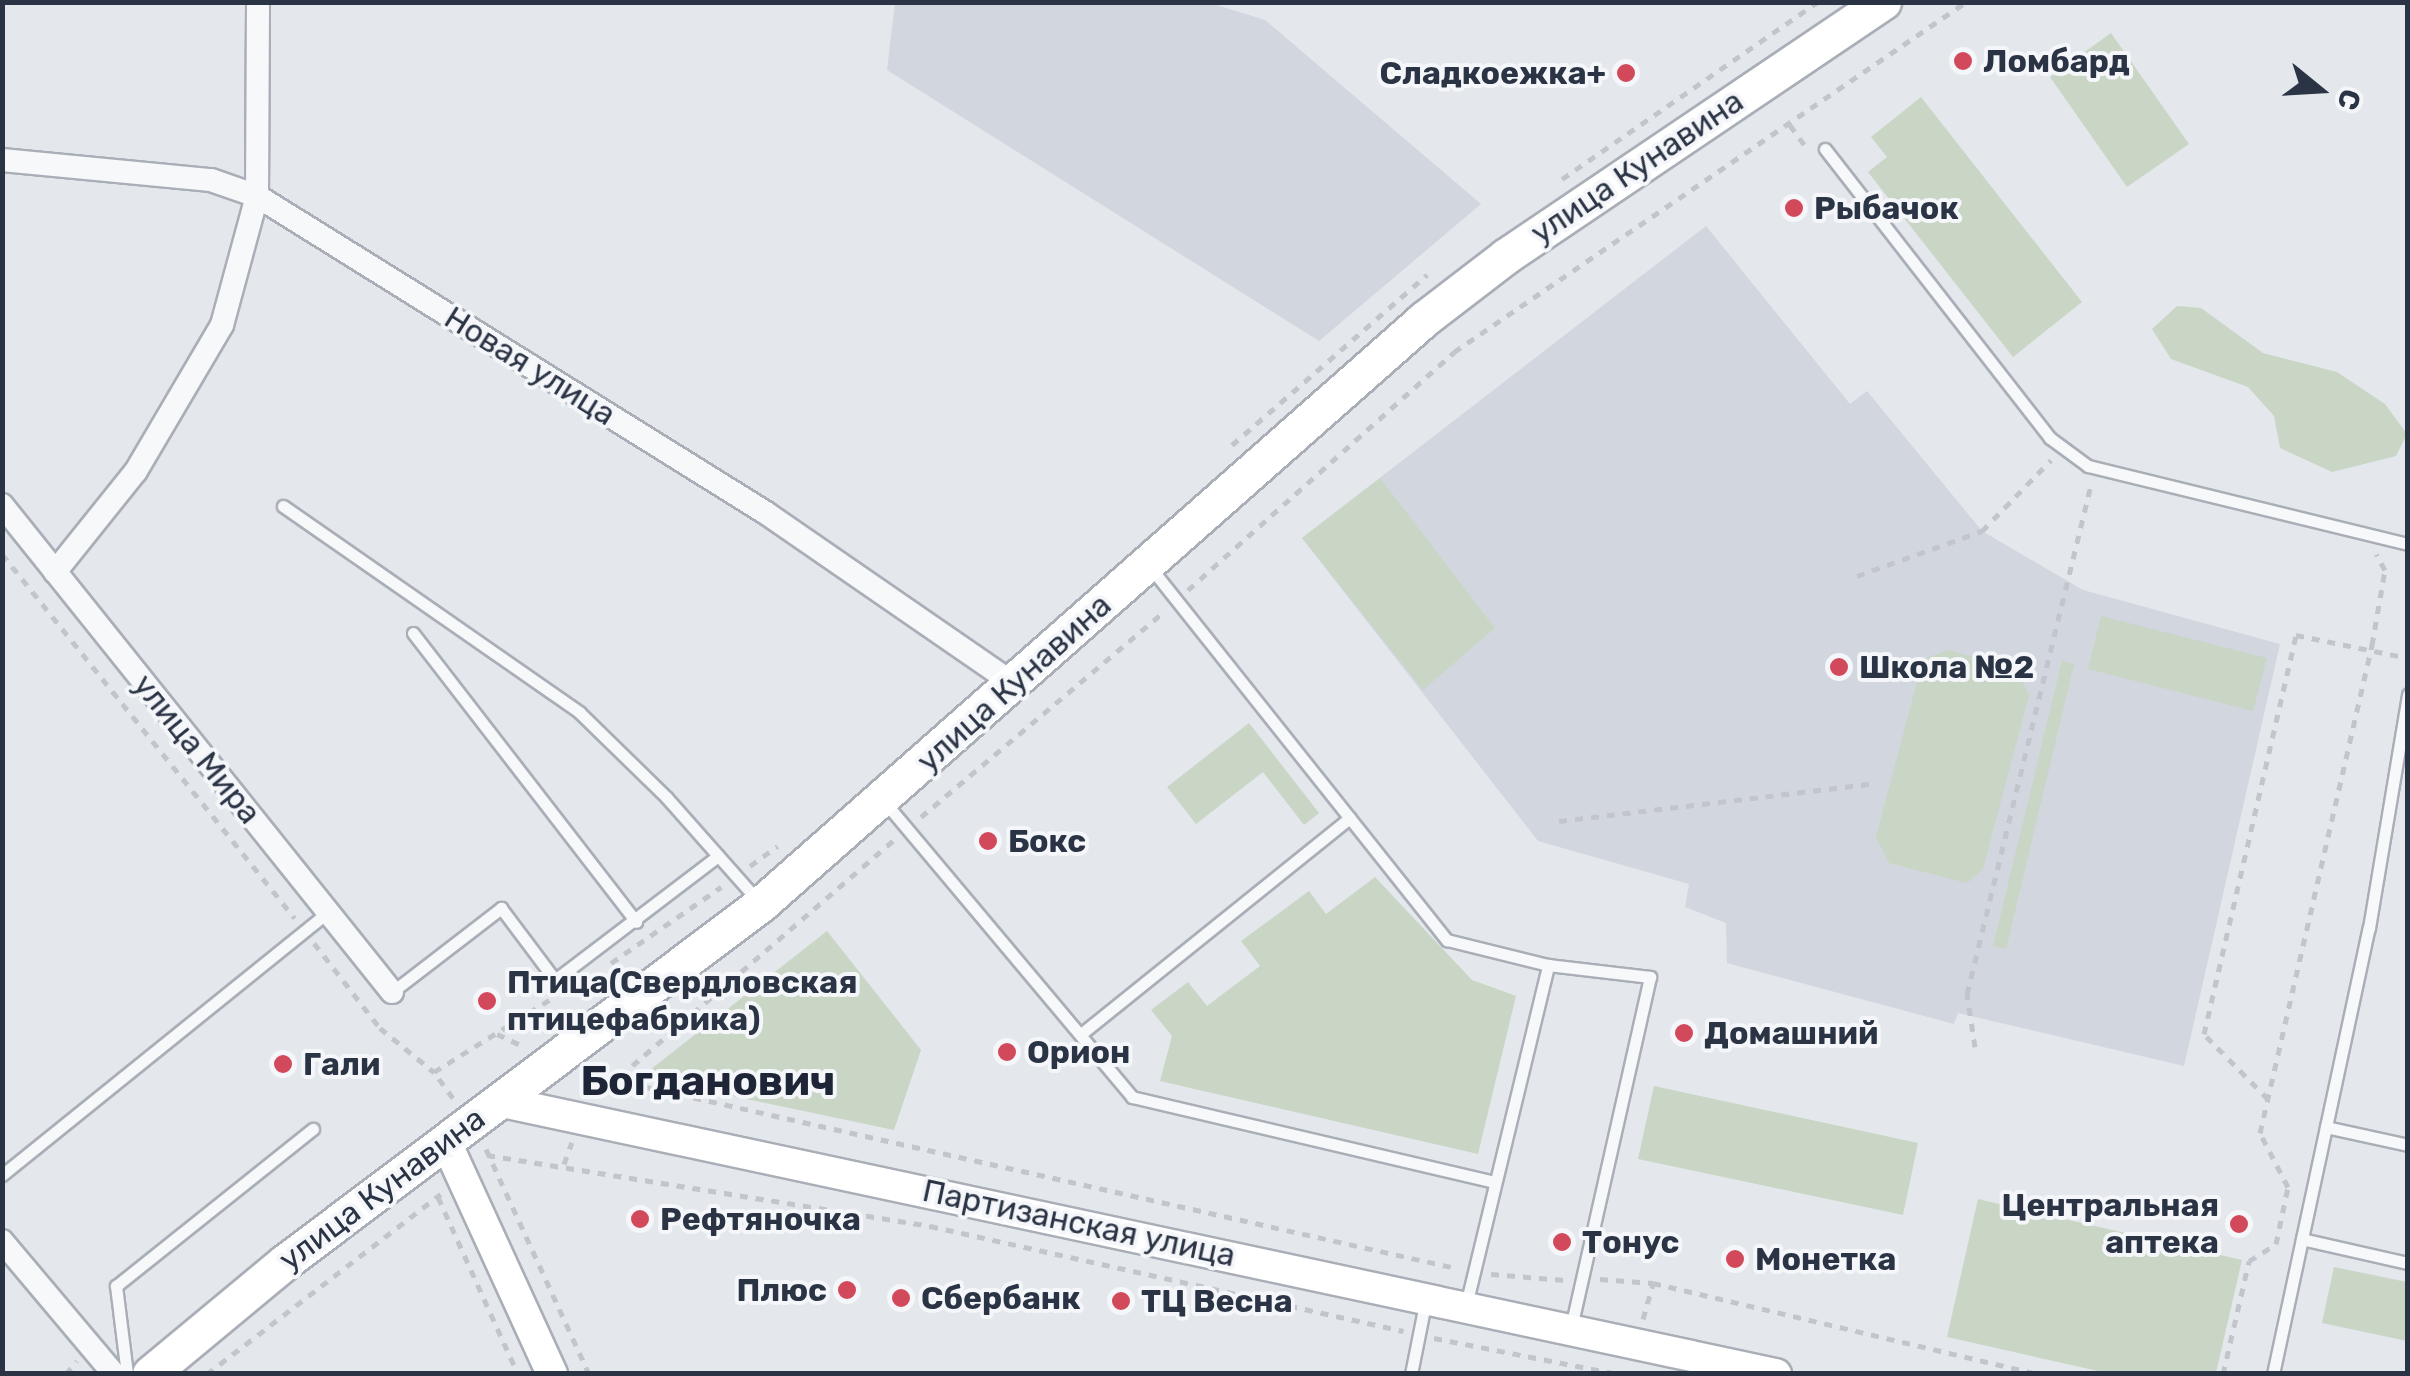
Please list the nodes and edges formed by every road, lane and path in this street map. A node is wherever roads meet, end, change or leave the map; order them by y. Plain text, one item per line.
1 (258, 2) edge
2 (1883, 2) edge
3 (1966, 2) edge
4 (1790, 125) junction
5 (1819, 152) joint
6 (2, 160) edge
7 (257, 196) junction
8 (2041, 443) dead end
9 (2053, 458) junction
10 (2066, 466) dead end
11 (2078, 474) dead end
12 (2091, 482) junction
13 (2110, 487) dead end
14 (2, 505) edge
15 (283, 506) dead end
16 (2408, 544) edge
17 (2356, 547) dead end
18 (2, 554) edge
19 (1148, 564) junction
20 (54, 572) junction
21 (1857, 576) dead end
22 (1177, 600) junction
23 (412, 633) dead end
24 (2370, 653) junction
25 (2408, 658) edge
26 (1015, 686) junction
27 (2408, 694) edge
28 (1869, 784) dead end
29 (883, 800) junction
30 (1350, 818) junction
31 (1559, 822) dead end
32 (907, 829) junction
33 (718, 856) junction
34 (761, 904) junction
35 (328, 912) junction
36 (636, 922) junction
37 (305, 931) junction
38 (1548, 964) junction
39 (392, 992) joint
40 (496, 1033) dead end
41 (1080, 1034) junction
42 (1975, 1047) dead end
43 (553, 1060) junction
44 (434, 1072) dead end
45 (606, 1082) junction
46 (2268, 1099) junction
47 (498, 1100) junction
48 (581, 1118) junction
49 (2326, 1127) junction
50 (313, 1129) dead end
51 (445, 1140) junction
52 (2408, 1144) edge
53 (488, 1154) junction
54 (564, 1164) junction
55 (2, 1175) edge
56 (461, 1175) junction
57 (1496, 1182) junction
58 (438, 1197) junction
59 (2302, 1240) junction
60 (2, 1241) edge
61 (2408, 1263) edge
62 (1474, 1272) junction
63 (1583, 1278) junction
64 (1427, 1297) junction
65 (1466, 1305) junction
66 (1570, 1329) junction
67 (1419, 1335) junction
68 (114, 1374) edge
69 (127, 1374) edge
70 (150, 1374) edge
71 (207, 1374) edge
72 (518, 1374) edge
73 (552, 1374) edge
74 (589, 1374) edge
75 (1411, 1374) edge
76 (1618, 1374) edge
77 (1776, 1374) edge
78 (2037, 1374) edge
79 (2223, 1374) edge
80 (2272, 1374) edge

1 - 7 street
2 - 19 main road, улица Кунавина
3 - 4 path
4 - 5 path
4 - 22 path
5 - 16 lane
6 - 7 street, Новая улица
7 - 20 street
7 - 26 street, Новая улица
8 - 9 path
9 - 10 path
9 - 21 path
11 - 12 path
12 - 13 path
12 - 42 path
14 - 20 street, улица Мира
15 - 33 lane
17 - 24 path
18 - 37 path
19 - 22 lane
19 - 26 main road, улица Кунавина
20 - 35 street, улица Мира
22 - 30 lane
22 - 32 path
23 - 36 lane
24 - 25 path
24 - 46 path
24 - 46 path
26 - 29 main road, улица Кунавина
27 - 49 lane
28 - 31 path
29 - 32 lane
29 - 34 main road, улица Кунавина
30 - 38 lane
30 - 41 lane
32 - 41 lane
32 - 45 path
33 - 34 lane
33 - 36 lane
34 - 43 main road, улица Кунавина
35 - 37 lane
35 - 39 street, улица Мира
36 - 39 lane
37 - 44 path
37 - 55 lane
38 - 57 lane
38 - 63 lane
40 - 43 path
41 - 57 lane
43 - 45 path
43 - 47 main road, улица Кунавина
45 - 48 path
45 - 62 path
46 - 79 path
47 - 48 street, Партизанская улица
47 - 51 main road, улица Кунавина
48 - 54 path
48 - 64 street, Партизанская улица
49 - 52 lane
49 - 59 lane
50 - 69 lane
51 - 56 street
51 - 70 main road, улица Кунавина
53 - 54 path
53 - 56 path
53 - 74 path
54 - 67 path
56 - 58 path
56 - 73 street
57 - 62 lane
58 - 71 path
58 - 72 path
59 - 61 lane
59 - 80 lane
60 - 68 street
62 - 63 path
62 - 65 lane
63 - 66 lane
63 - 78 path
64 - 65 street, Партизанская улица
64 - 67 lane
65 - 66 street, Партизанская улица
66 - 77 street, Партизанская улица
67 - 75 lane
67 - 76 path

